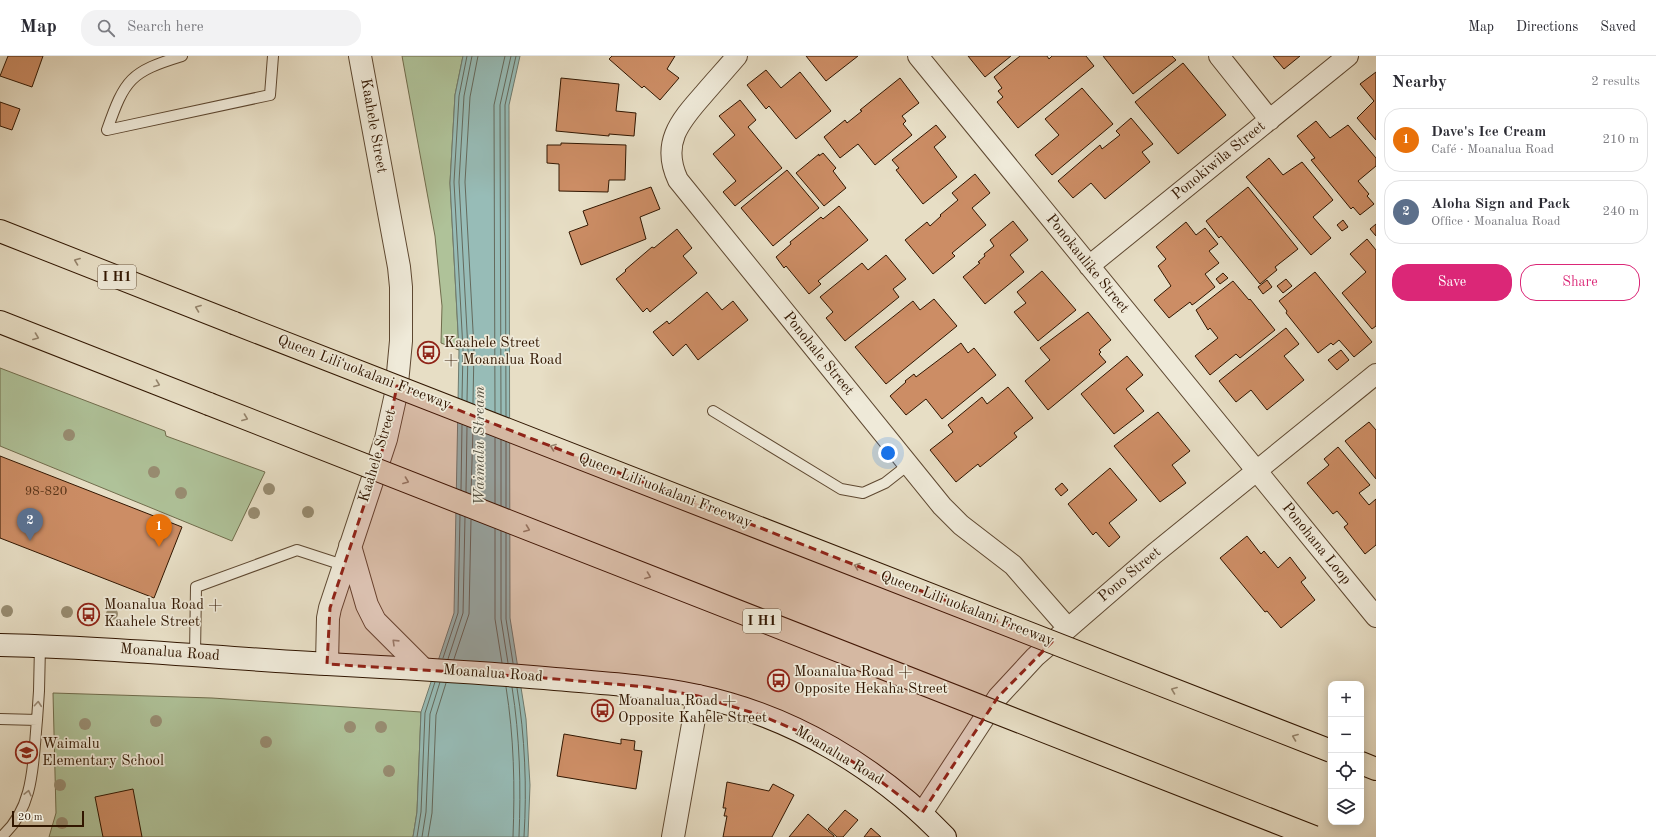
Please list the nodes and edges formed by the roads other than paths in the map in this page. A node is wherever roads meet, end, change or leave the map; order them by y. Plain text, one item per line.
1 (182, 56) edge
2 (273, 56) edge
3 (360, 56) edge
4 (737, 56) edge
5 (918, 56) edge
6 (1219, 56) edge
7 (1348, 56) edge
8 (1270, 120) junction
9 (0, 231) edge
10 (1089, 266) junction
11 (0, 322) edge
12 (1376, 374) edge
13 (713, 411) dead end
14 (908, 465) junction
15 (1256, 471) junction
16 (346, 556) junction
17 (1376, 617) edge
18 (1068, 628) junction
19 (0, 645) edge
20 (40, 646) junction
21 (195, 655) junction
22 (327, 664) junction
23 (423, 669) junction
24 (698, 696) junction
25 (0, 719) edge
26 (37, 720) junction
27 (1328, 750) edge
28 (1364, 764) edge
29 (1376, 769) edge
30 (922, 813) junction
31 (4, 836) edge
32 (673, 837) edge
33 (945, 837) edge
34 (1314, 837) edge

1 - 2 lane
3 - 16 main road, Kaahele Street
4 - 14 street, Ponohale Street
5 - 10 street, Ponokaulike Street
6 - 8 street
7 - 8 street, Ponokiwila Street
8 - 10 street, Ponokiwila Street
27 -> 9 highway, Queen Liliʻuokalani Freeway / I H1, bridge
10 - 15 street, Ponokaulike Street
11 -> 34 highway, I H1, bridge
12 - 15 street, Pono Street
13 - 14 lane
14 - 18 street, Ponohale Street
15 - 17 street, Ponohana Loop
15 - 18 street, Pono Street
16 - 21 lane
16 - 22 main road, Kaahele Street
23 -> 16 main road
18 - 30 street, Pono Street
19 - 20 main road, Moanalua Road
20 - 21 main road, Moanalua Road
26 -> 20 lane
21 - 22 main road, Moanalua Road
22 - 23 main road, Moanalua Road
23 - 24 main road, Moanalua Road
24 - 30 main road, Moanalua Road
24 - 32 main road
25 - 26 lane
31 -> 26 lane
28 - 29 highway
30 - 33 main road, Moanalua Road

